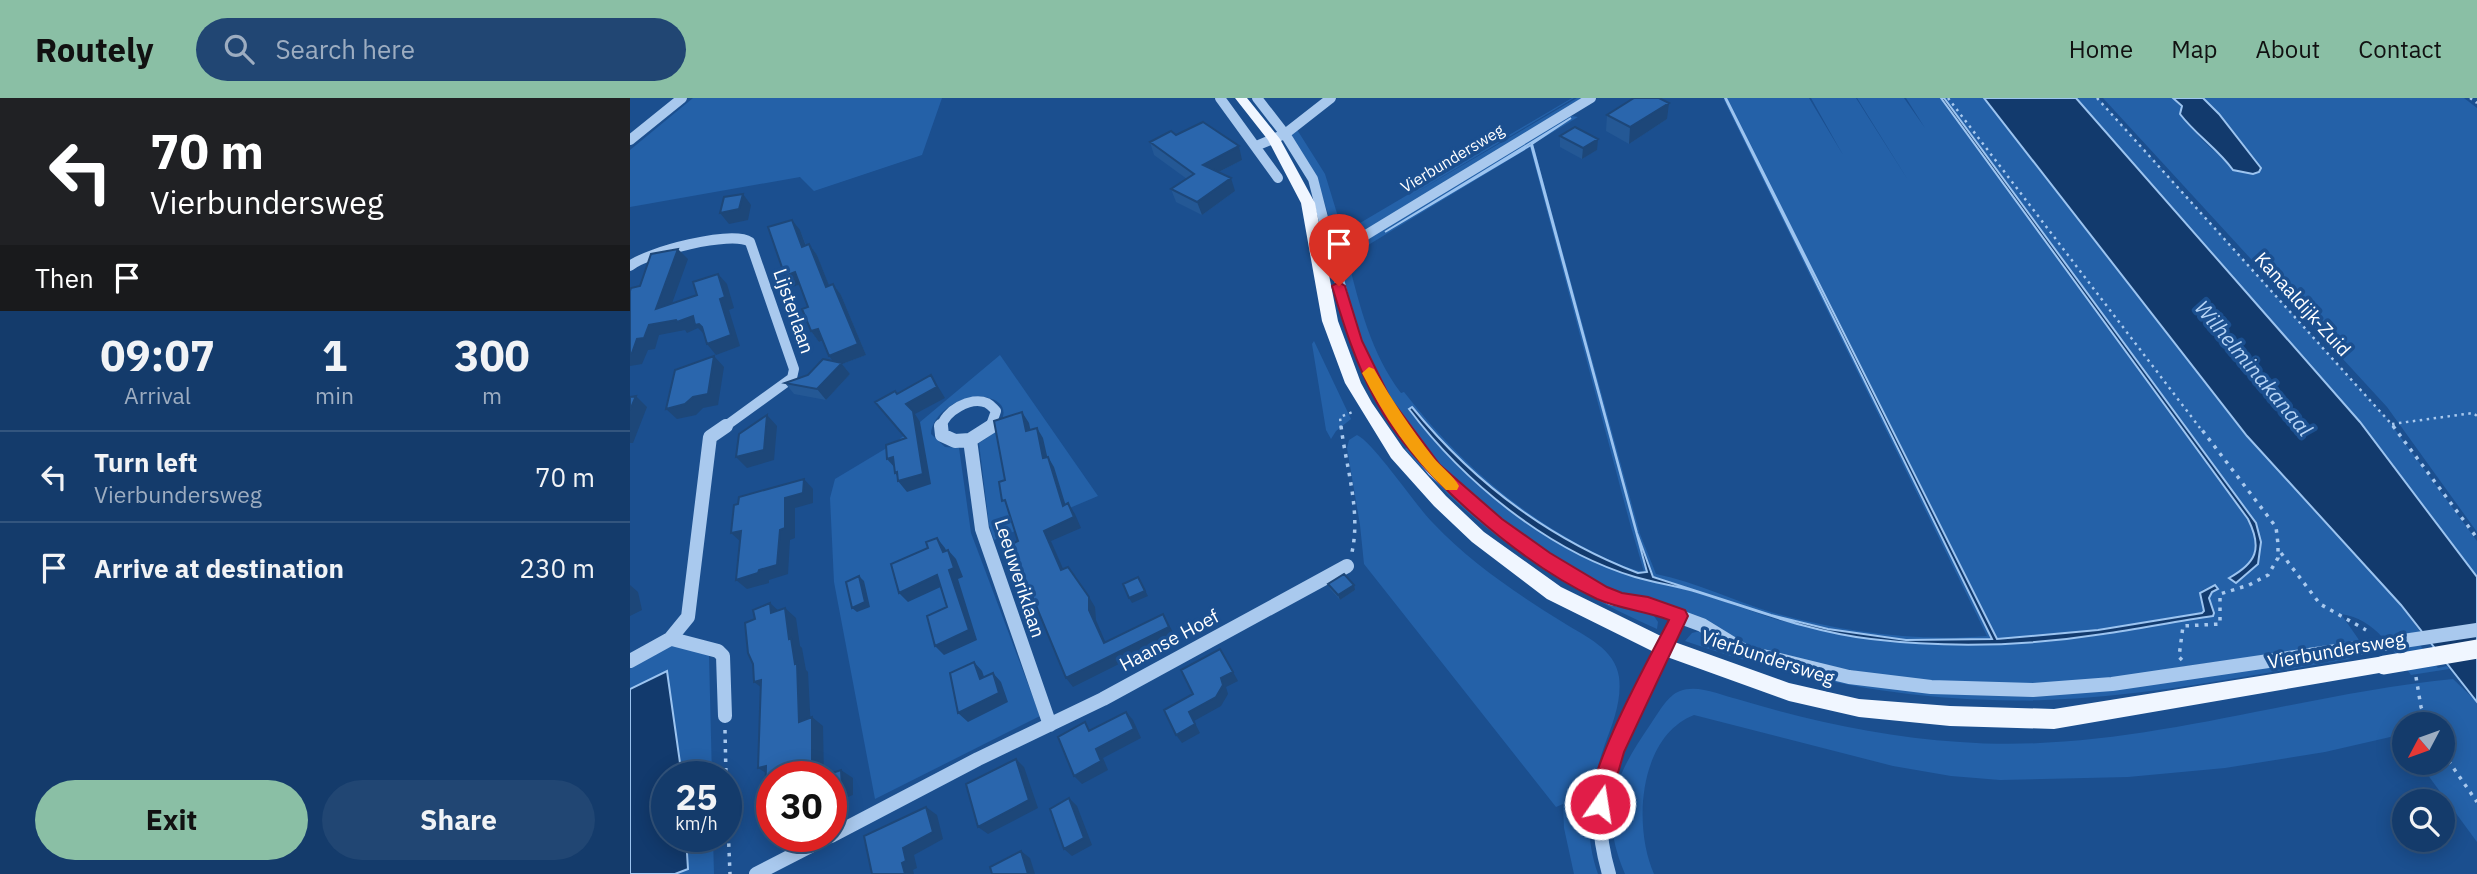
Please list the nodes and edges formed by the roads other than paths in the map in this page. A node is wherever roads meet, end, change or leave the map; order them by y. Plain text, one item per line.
1 (682, 98) edge
2 (1220, 98) edge
3 (1241, 98) edge
4 (1257, 98) edge
5 (1331, 98) edge
6 (1591, 98) edge
7 (1280, 137) junction
8 (630, 140) edge
9 (1256, 146) junction
10 (1278, 178) dead end
11 (1334, 254) junction
12 (1319, 264) junction
13 (630, 266) edge
14 (970, 440) dead end
15 (1347, 566) road end
16 (1679, 616) junction
17 (2477, 630) edge
18 (672, 639) junction
19 (1663, 647) junction
20 (2477, 649) edge
21 (630, 661) edge
22 (725, 716) road end
23 (1050, 725) junction
24 (847, 828) edge
25 (799, 852) edge
26 (756, 874) edge
27 (1609, 874) edge

1 - 8 street
2 - 9 street
3 - 7 main road, Vierbundersweg
4 - 7 street, Vierbundersweg
5 - 7 street
6 - 11 street, Vierbundersweg
7 - 9 street
7 - 11 street, Vierbundersweg
7 - 12 main road, Vierbundersweg
9 - 10 street
11 - 12 street, Vierbundersweg
11 - 16 street, Vierbundersweg
12 - 19 main road, Vierbundersweg
13 - 18 street, Lijsterlaan
14 - 23 street, Leeuweriklaan
15 - 23 street, Haanse Hoef
16 - 17 street, Vierbundersweg, bridge
16 - 19 street
18 - 21 street
18 - 22 street
19 - 20 main road, Vierbundersweg, bridge
19 - 27 street
23 - 24 street, Haanse Hoef
25 - 26 street, Haanse Hoef

